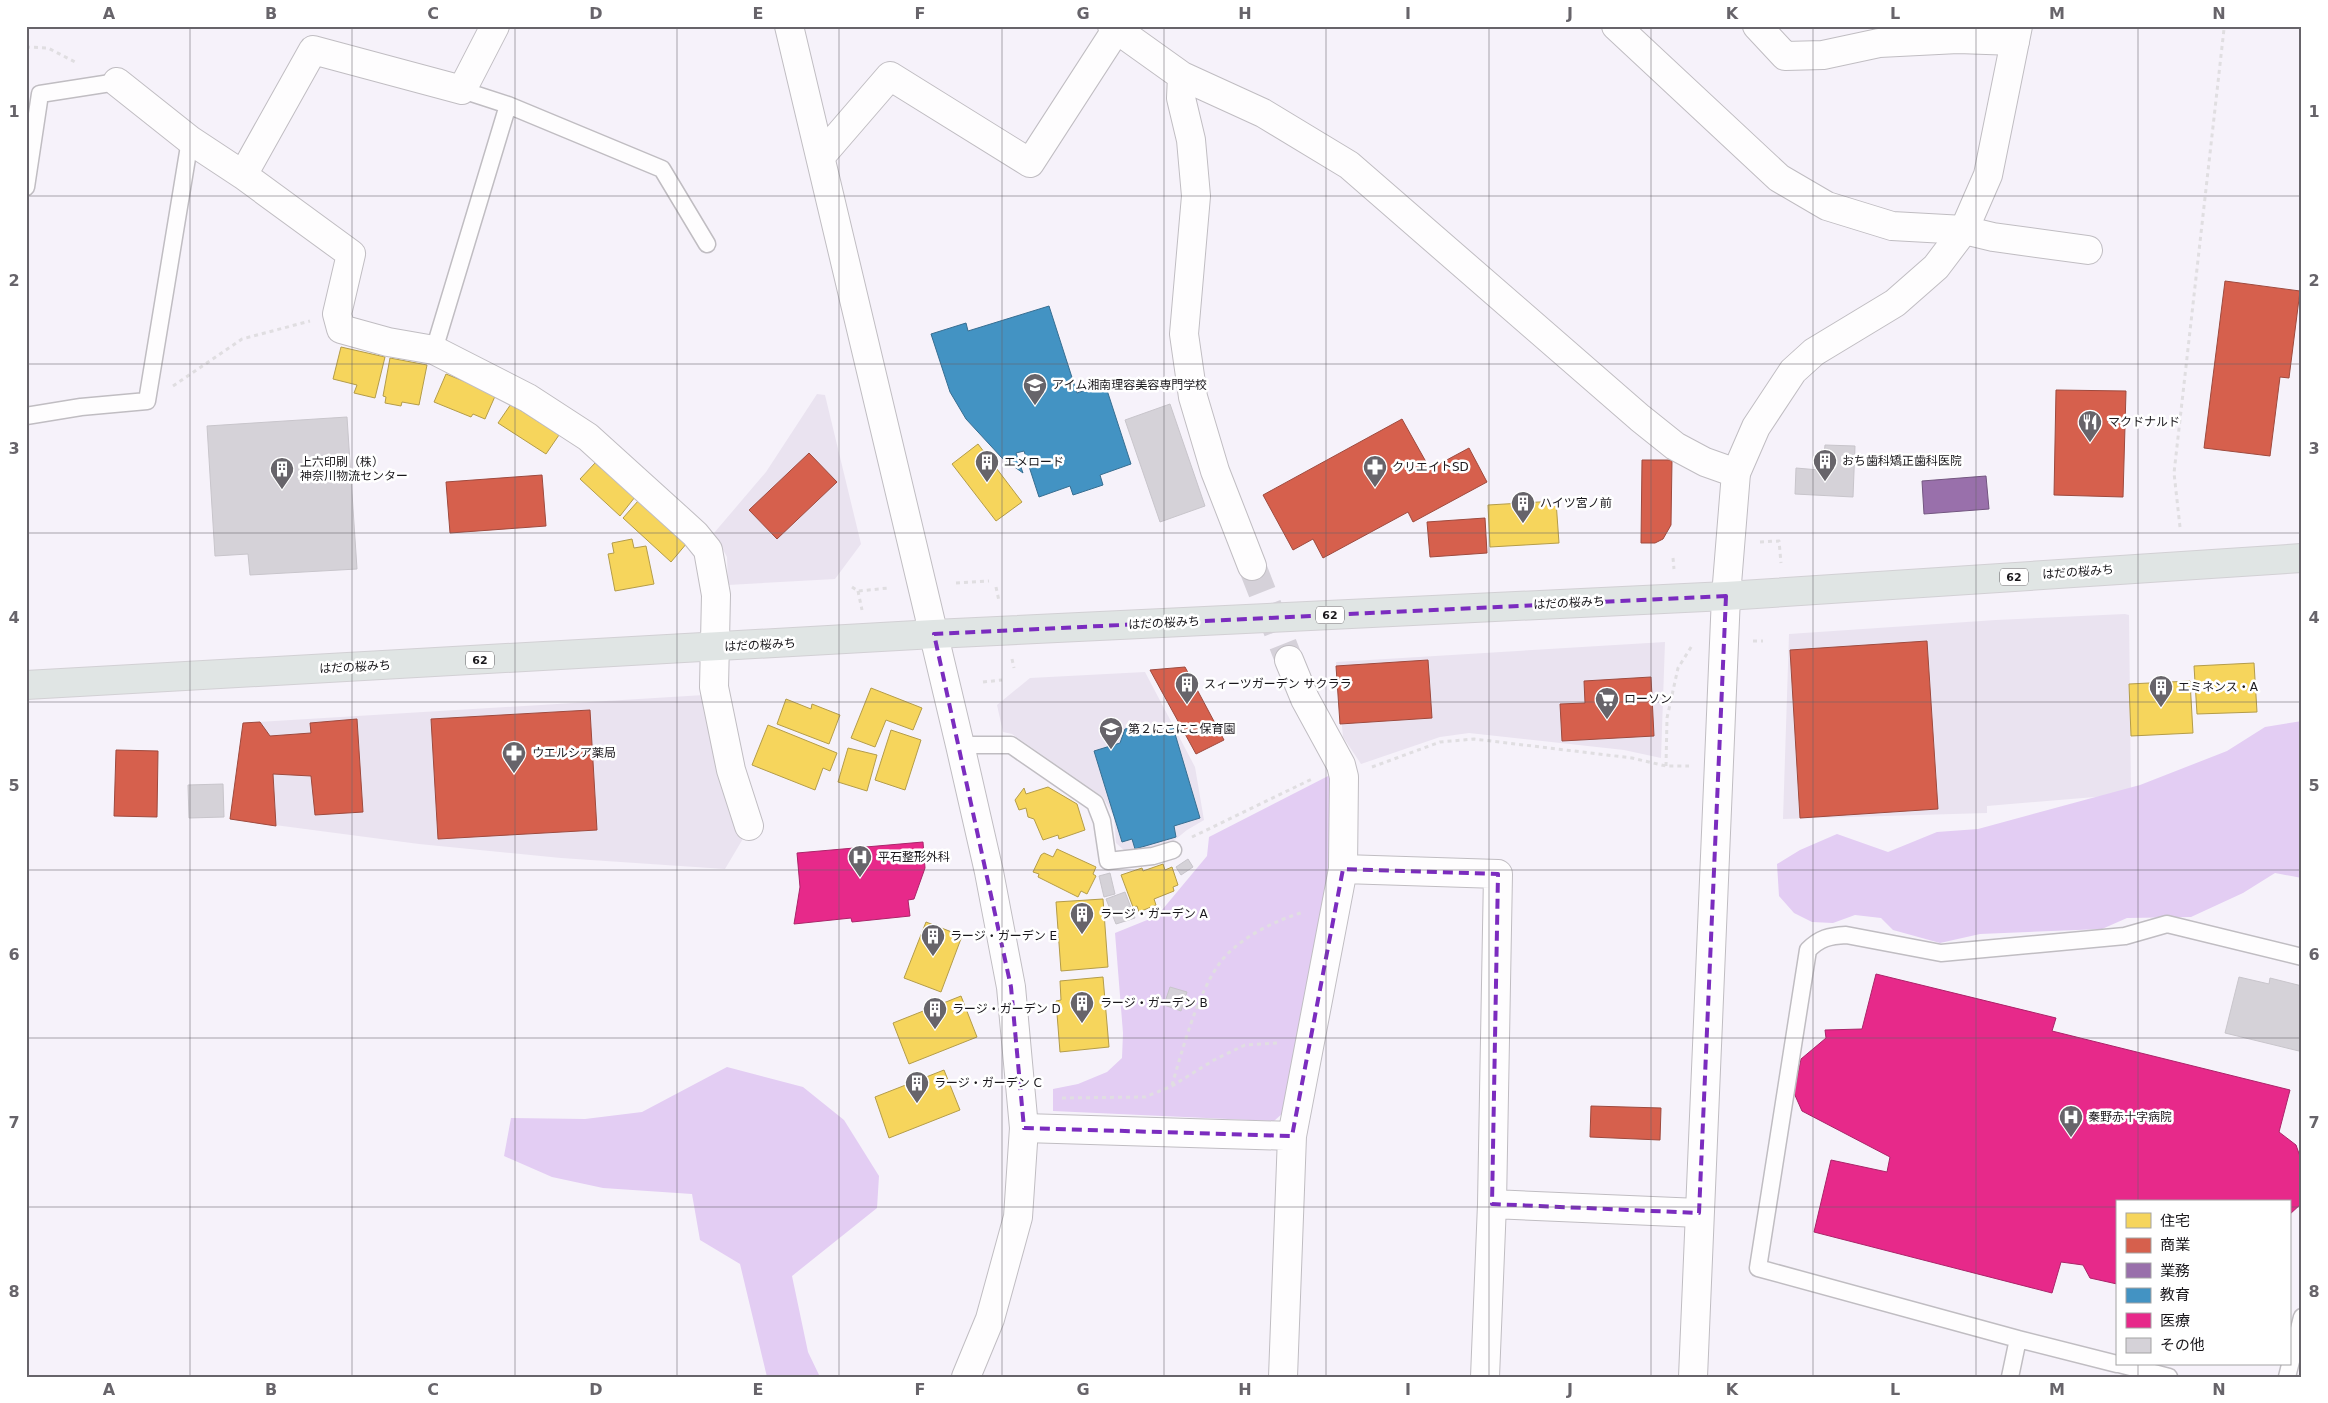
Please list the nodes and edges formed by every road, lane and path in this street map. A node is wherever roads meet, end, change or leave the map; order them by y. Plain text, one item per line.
1 (495, 26) edge
2 (788, 26) edge
3 (1616, 26) edge
4 (1757, 26) edge
5 (1114, 28) edge
6 (2224, 29) dead end
7 (2017, 34) edge
8 (26, 48) edge
9 (1182, 76) junction
10 (117, 82) junction
11 (462, 90) junction
12 (508, 105) junction
13 (190, 140) junction
14 (821, 156) junction
15 (243, 176) junction
16 (26, 186) edge
17 (1964, 230) junction
18 (707, 244) dead end
19 (2088, 250) dead end
20 (337, 314) junction
21 (434, 350) junction
22 (182, 382) dead end
23 (26, 416) edge
24 (1736, 473) junction
25 (2180, 526) dead end
26 (1757, 542) dead end
27 (1673, 558) dead end
28 (2302, 558) edge
29 (1781, 564) dead end
30 (1252, 566) tunnel mouth
31 (1674, 572) dead end
32 (988, 581) dead end
33 (956, 583) dead end
34 (852, 587) dead end
35 (996, 587) dead end
36 (889, 588) dead end
37 (858, 591) junction
38 (1726, 596) junction
39 (1000, 607) dead end
40 (862, 610) dead end
41 (934, 634) junction
42 (1750, 641) dead end
43 (1763, 641) dead end
44 (1693, 644) dead end
45 (714, 648) junction
46 (1289, 660) tunnel mouth
47 (1002, 680) dead end
48 (983, 682) dead end
49 (26, 686) edge
50 (960, 745) junction
51 (1666, 766) junction
52 (1689, 766) dead end
53 (1331, 776) junction
54 (749, 826) dead end
55 (1196, 834) dead end
56 (1173, 850) dead end
57 (1343, 869) junction
58 (1307, 912) dead end
59 (2302, 957) edge
60 (1277, 1044) dead end
61 (1172, 1086) junction
62 (1024, 1128) junction
63 (1062, 1129) junction
64 (1292, 1136) junction
65 (1492, 1204) junction
66 (1699, 1213) junction
67 (2302, 1317) edge
68 (2018, 1339) junction
69 (2294, 1353) edge
70 (2116, 1364) edge
71 (2144, 1367) edge
72 (966, 1377) edge
73 (1283, 1377) edge
74 (1485, 1377) edge
75 (1693, 1377) edge
76 (2010, 1377) edge
77 (2169, 1377) edge
78 (2287, 1377) edge

1 - 11 street
2 - 14 street
3 - 17 street
4 - 7 street
5 - 9 street
5 - 14 street
6 - 25 path
7 - 17 street
8 - 10 path
9 - 24 street
9 - 30 street
10 - 13 street
10 - 16 lane
11 - 12 lane
11 - 15 street
12 - 18 lane
12 - 21 lane
13 - 15 street
13 - 23 lane
14 - 41 street
15 - 20 street
17 - 19 street
17 - 24 street
20 - 21 street
20 - 22 path
21 - 45 street
24 - 38 street
26 - 29 path
27 - 31 path
28 - 38 main road, はだの桜みち / 62
32 - 33 path
34 - 37 path
35 - 39 path
36 - 37 path
37 - 40 path
38 - 41 main road, はだの桜みち / 62
38 - 66 street
41 - 45 main road, はだの桜みち / 62
41 - 50 street
42 - 43 path
44 - 51 path
45 - 49 main road, はだの桜みち / 62
45 - 54 street
46 - 53 street
47 - 48 path
50 - 56 lane
50 - 62 street
51 - 52 path
51 - 53 path
53 - 55 path
53 - 57 street
57 - 64 street
57 - 65 street
58 - 61 path
59 - 68 lane
60 - 61 path
61 - 63 path
62 - 63 street
62 - 72 street
63 - 64 street
64 - 73 street
65 - 66 street
65 - 74 street
66 - 75 street
67 - 69 lane
68 - 70 lane
68 - 76 lane
69 - 78 lane
71 - 77 lane

